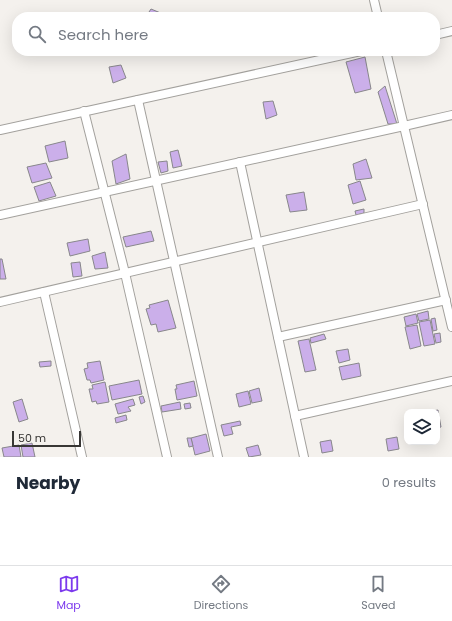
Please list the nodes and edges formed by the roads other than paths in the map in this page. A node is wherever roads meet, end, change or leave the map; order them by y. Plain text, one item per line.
1 (374, 0) edge
2 (377, 12) edge
3 (452, 31) edge
4 (440, 34) edge
5 (338, 56) edge
6 (387, 56) edge
7 (138, 100) junction
8 (84, 111) junction
9 (452, 115) edge
10 (404, 126) junction
11 (0, 130) edge
12 (240, 162) junction
13 (156, 181) junction
14 (105, 192) junction
15 (423, 204) junction
16 (0, 215) edge
17 (257, 242) junction
18 (174, 262) junction
19 (125, 273) junction
20 (44, 292) junction
21 (446, 300) junction
22 (0, 302) edge
23 (452, 327) edge
24 (278, 337) junction
25 (452, 381) edge
26 (295, 416) junction
27 (82, 457) edge
28 (167, 457) edge
29 (218, 457) edge
30 (304, 457) edge

1 - 2 street
3 - 4 street
5 - 7 street
6 - 10 street
7 - 8 street
7 - 13 street
8 - 11 street
8 - 14 street
9 - 10 street
10 - 12 street
10 - 15 street
12 - 13 street
12 - 17 street
13 - 14 street
13 - 18 street
14 - 16 street
14 - 19 street
15 - 17 street
15 - 21 street
17 - 18 street
17 - 24 street
18 - 19 street
18 - 29 street
19 - 20 street
19 - 28 street
20 - 22 street
20 - 27 street
21 - 23 street
21 - 24 street
24 - 26 street
25 - 26 street
26 - 30 street

